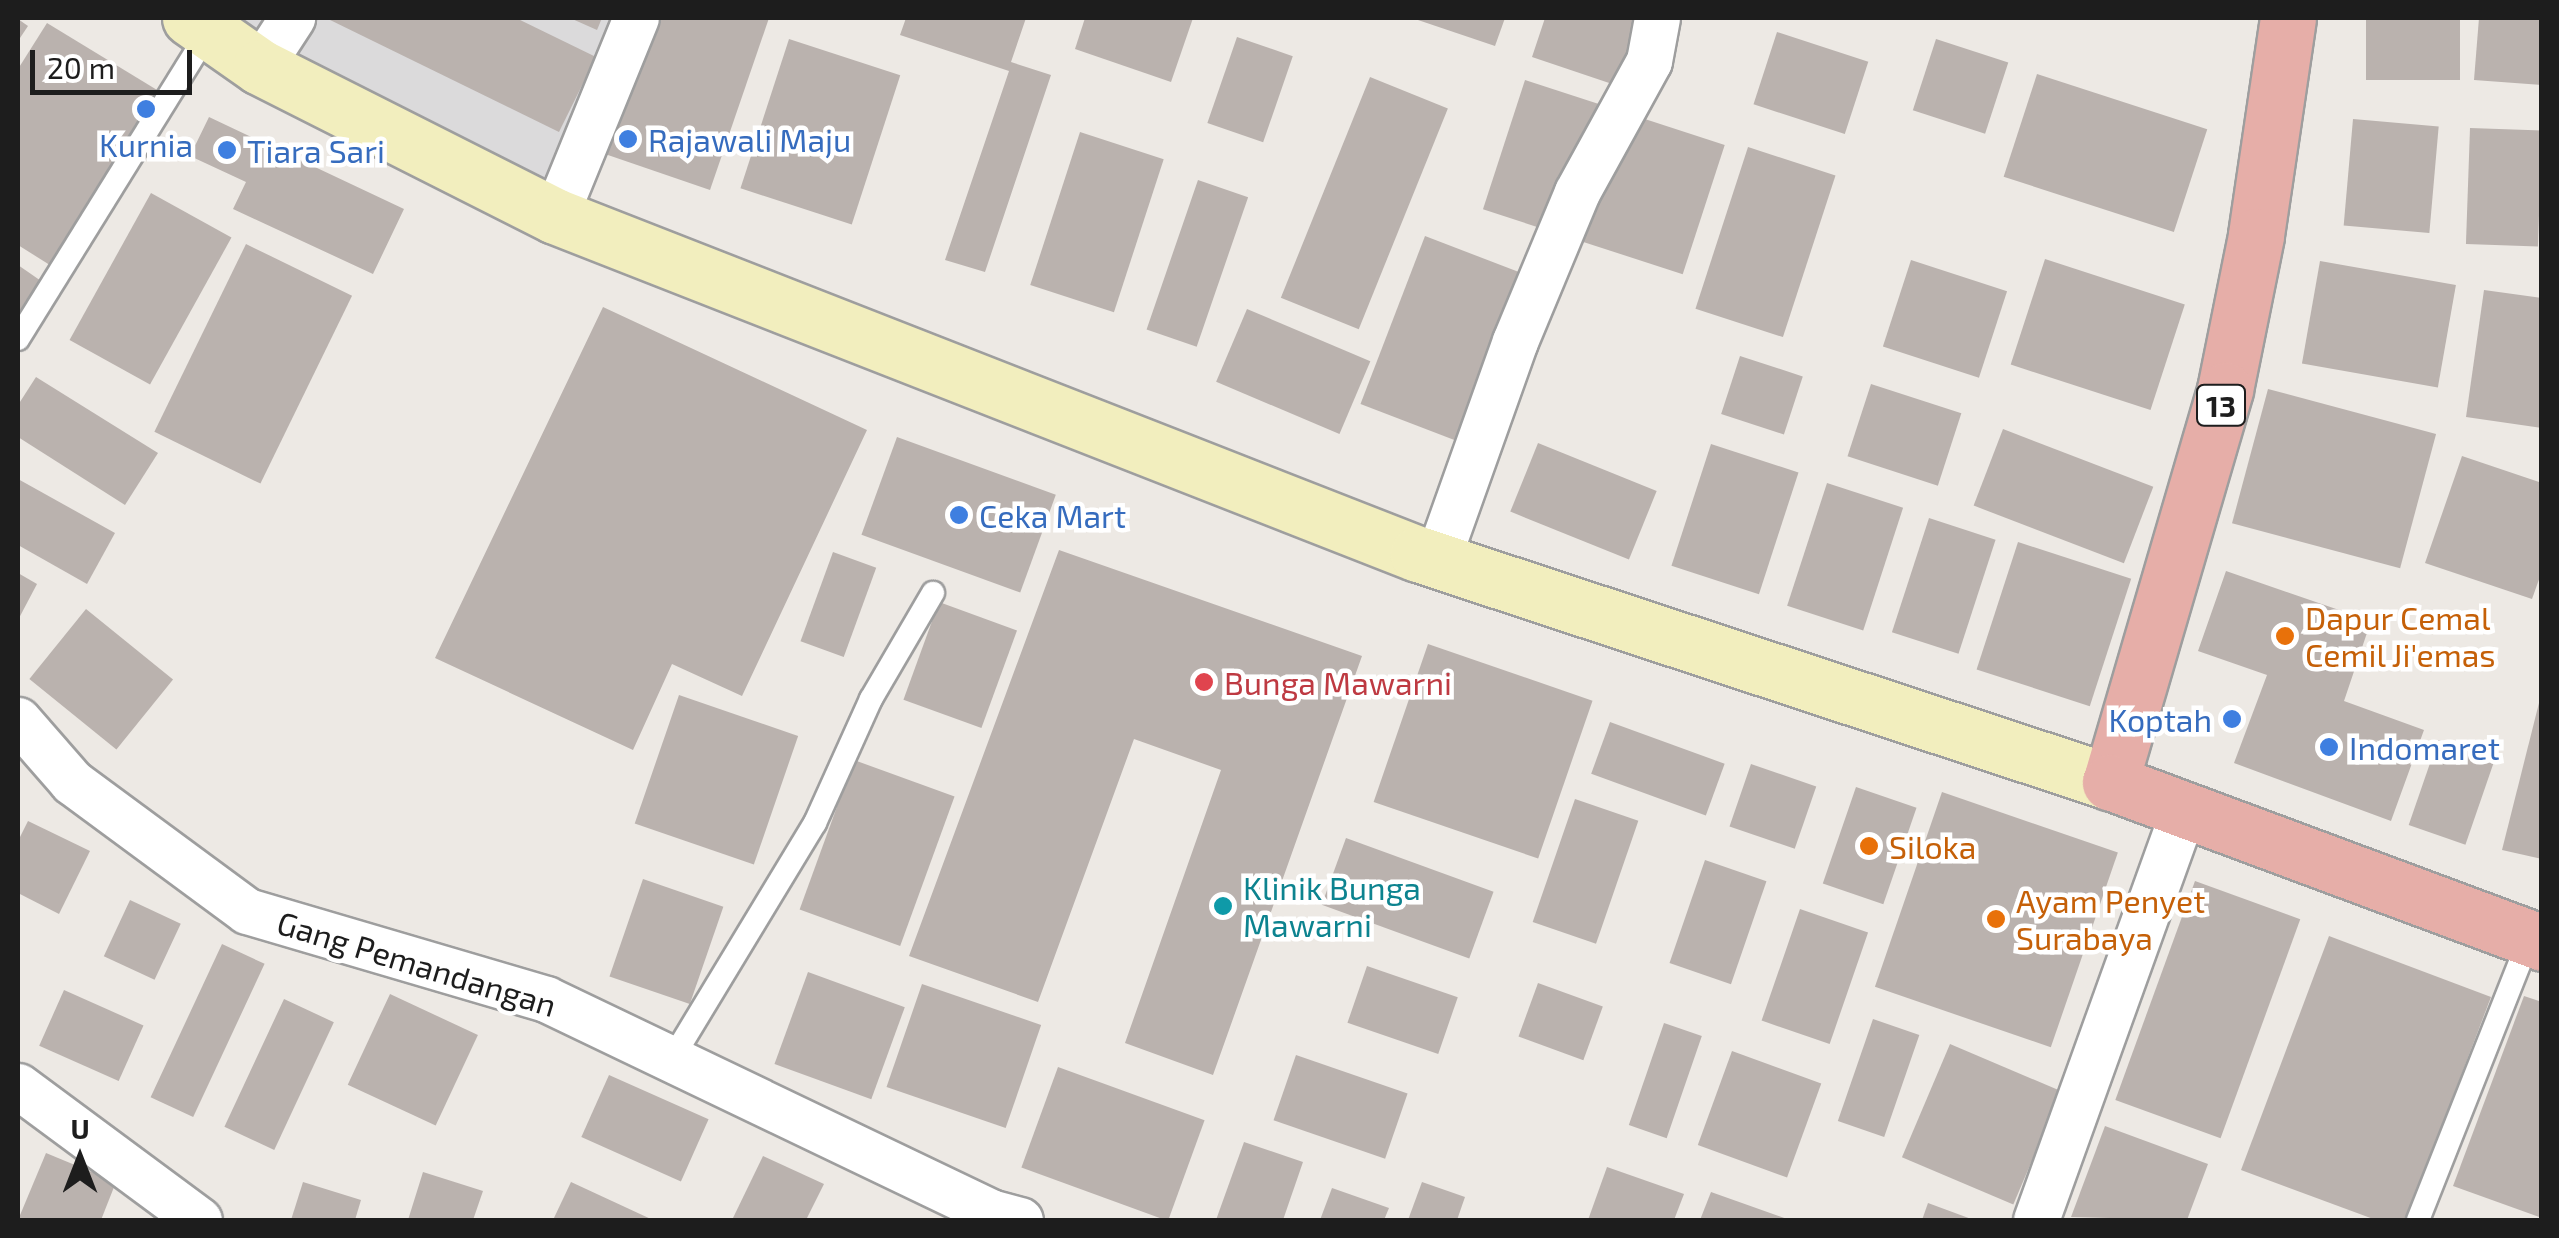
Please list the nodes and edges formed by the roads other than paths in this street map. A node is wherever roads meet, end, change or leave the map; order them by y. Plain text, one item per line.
1 (292, 18) edge
2 (636, 18) edge
3 (1657, 18) edge
4 (2288, 18) edge
5 (199, 24) edge
6 (260, 67) junction
7 (555, 216) junction
8 (18, 339) edge
9 (1437, 560) junction
10 (932, 593) dead end
11 (18, 720) edge
12 (2110, 782) junction
13 (2184, 810) junction
14 (2536, 941) edge
15 (672, 1060) junction
16 (18, 1086) edge
17 (999, 1218) edge
18 (199, 1220) edge
19 (2036, 1220) edge
20 (2418, 1220) edge

1 - 6 street
2 - 7 street
3 - 9 street
4 - 12 highway, 13
5 - 6 main road
5 - 8 lane
6 - 7 main road
7 - 9 main road
9 - 12 main road
10 - 15 lane
11 - 15 street, Gang Pemandangan
12 - 13 highway
13 - 14 highway
13 - 19 street
14 - 20 lane
15 - 17 street, Gang Pemandangan
16 - 18 street

